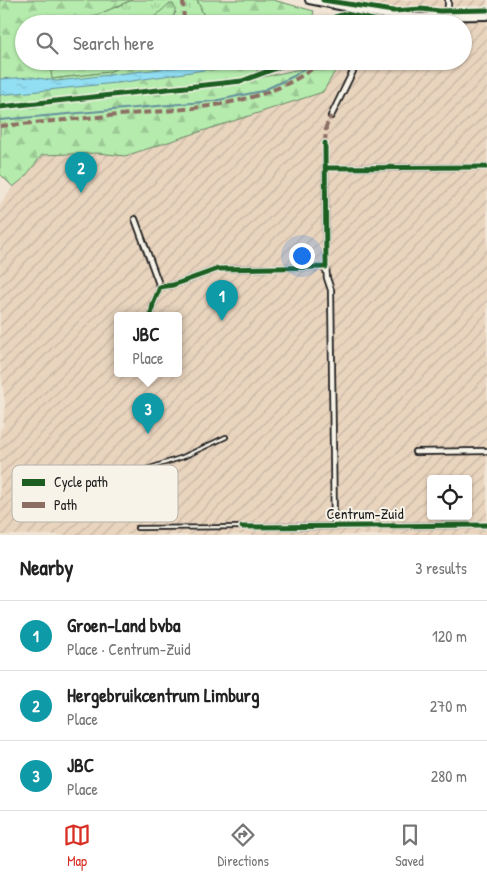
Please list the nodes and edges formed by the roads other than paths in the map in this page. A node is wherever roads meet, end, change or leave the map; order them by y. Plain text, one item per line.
1 (309, 0) edge
2 (448, 0) edge
3 (358, 10) junction
4 (370, 13) joint
5 (355, 15) edge
6 (395, 15) edge
7 (448, 15) edge
8 (472, 16) edge
9 (487, 16) edge
10 (354, 70) edge
11 (331, 116) dead end
12 (325, 144) dead end
13 (487, 167) edge
14 (326, 168) junction
15 (135, 219) dead end
16 (326, 267) junction
17 (160, 287) junction
18 (152, 312) edge
19 (226, 437) dead end
20 (487, 451) edge
21 (415, 452) dead end
22 (159, 465) edge
23 (487, 525) edge
24 (334, 526) junction
25 (242, 527) joint
26 (137, 528) dead end

1 - 3 street
2 - 7 street
3 - 4 street
3 - 5 street
4 - 6 street
8 - 9 street
10 - 11 street
12 - 14 street, Centrum-Zuid
13 - 14 street
14 - 16 street, Centrum-Zuid
15 - 17 street
16 - 17 street
16 - 24 street, Centrum-Zuid
17 - 18 street
19 - 22 lane
20 - 21 street
23 - 24 street, Centrum-Zuid
24 - 25 street, Centrum-Zuid
25 - 26 lane

